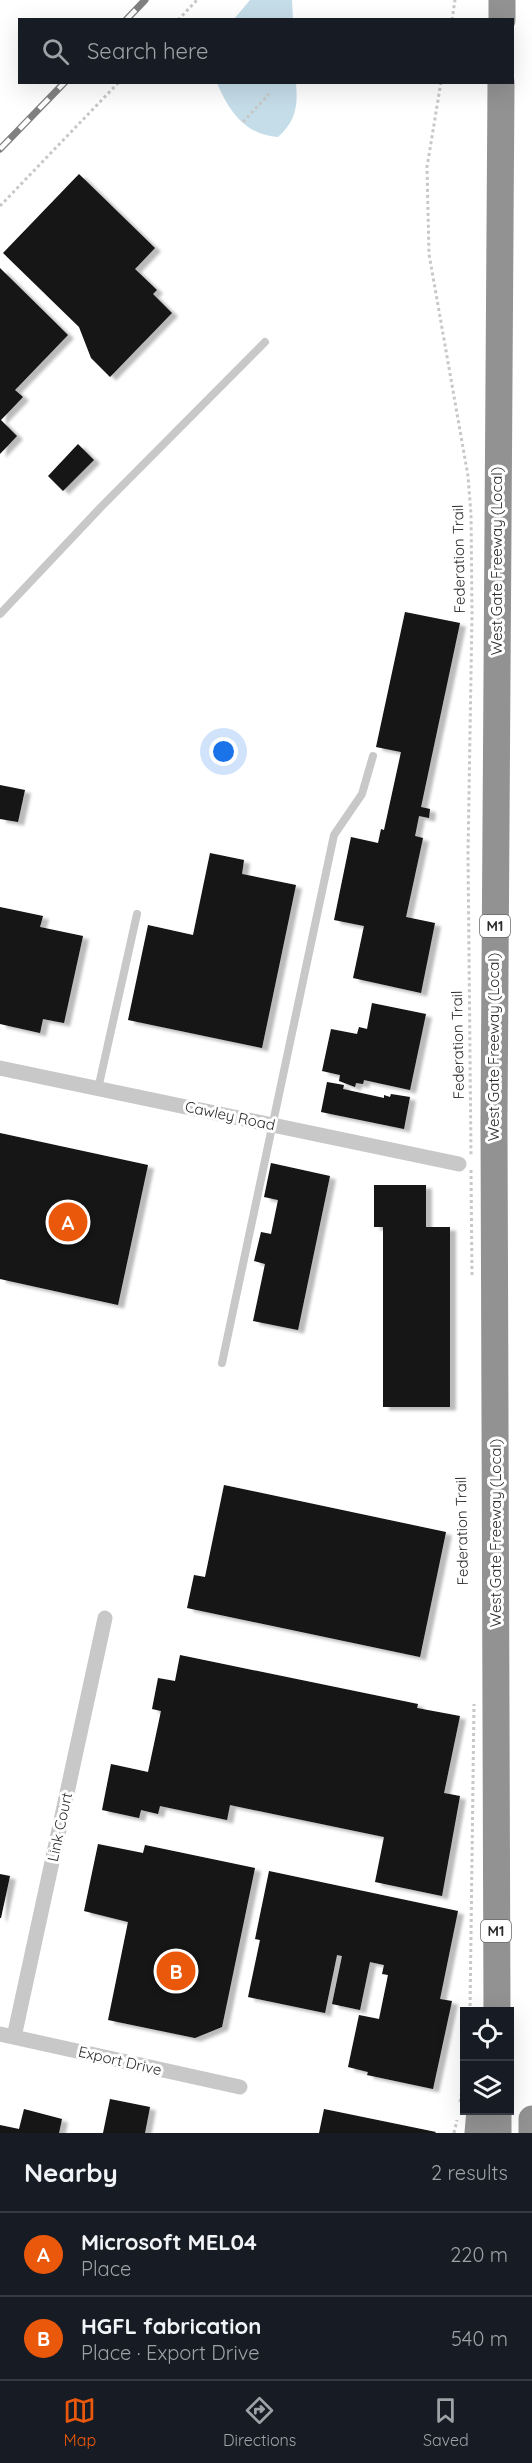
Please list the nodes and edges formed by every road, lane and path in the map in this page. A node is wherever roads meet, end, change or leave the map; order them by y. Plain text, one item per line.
1 (197, 0) edge
2 (455, 0) edge
3 (502, 0) edge
4 (180, 18) edge
5 (452, 18) edge
6 (502, 18) edge
7 (116, 84) edge
8 (441, 84) edge
9 (501, 84) edge
10 (269, 94) dead end
11 (243, 122) dead end
12 (0, 206) edge
13 (265, 342) dead end
14 (0, 614) edge
15 (373, 756) dead end
16 (136, 914) dead end
17 (0, 1068) edge
18 (98, 1089) junction
19 (272, 1125) junction
20 (467, 1163) junction
21 (472, 1275) dead end
22 (222, 1363) dead end
23 (105, 1617) dead end
24 (474, 1699) dead end
25 (495, 1851) junction
26 (470, 2007) edge
27 (485, 2007) edge
28 (497, 2007) edge
29 (7, 2035) edge
30 (240, 2087) dead end
31 (480, 2115) edge
32 (498, 2115) edge
33 (532, 2119) edge
34 (478, 2133) edge
35 (498, 2133) edge
36 (532, 2133) edge

1 - 4 path
2 - 5 path
3 - 6 highway
7 - 12 path
8 - 20 path, Federation Trail
9 - 25 highway, West Gate Freeway (Local) / M1
10 - 11 path
13 - 14 lane
15 - 19 lane
16 - 18 lane
17 - 18 street, Cawley Road
18 - 19 street, Cawley Road
19 - 20 street, Cawley Road
19 - 22 lane
20 - 21 path, Federation Trail
23 - 29 street, Link Court
24 - 26 path
25 - 27 highway
25 - 28 highway, West Gate Freeway (Local) / M1
29 - 30 street, Export Drive
31 - 34 highway
32 - 35 highway
33 - 36 highway

